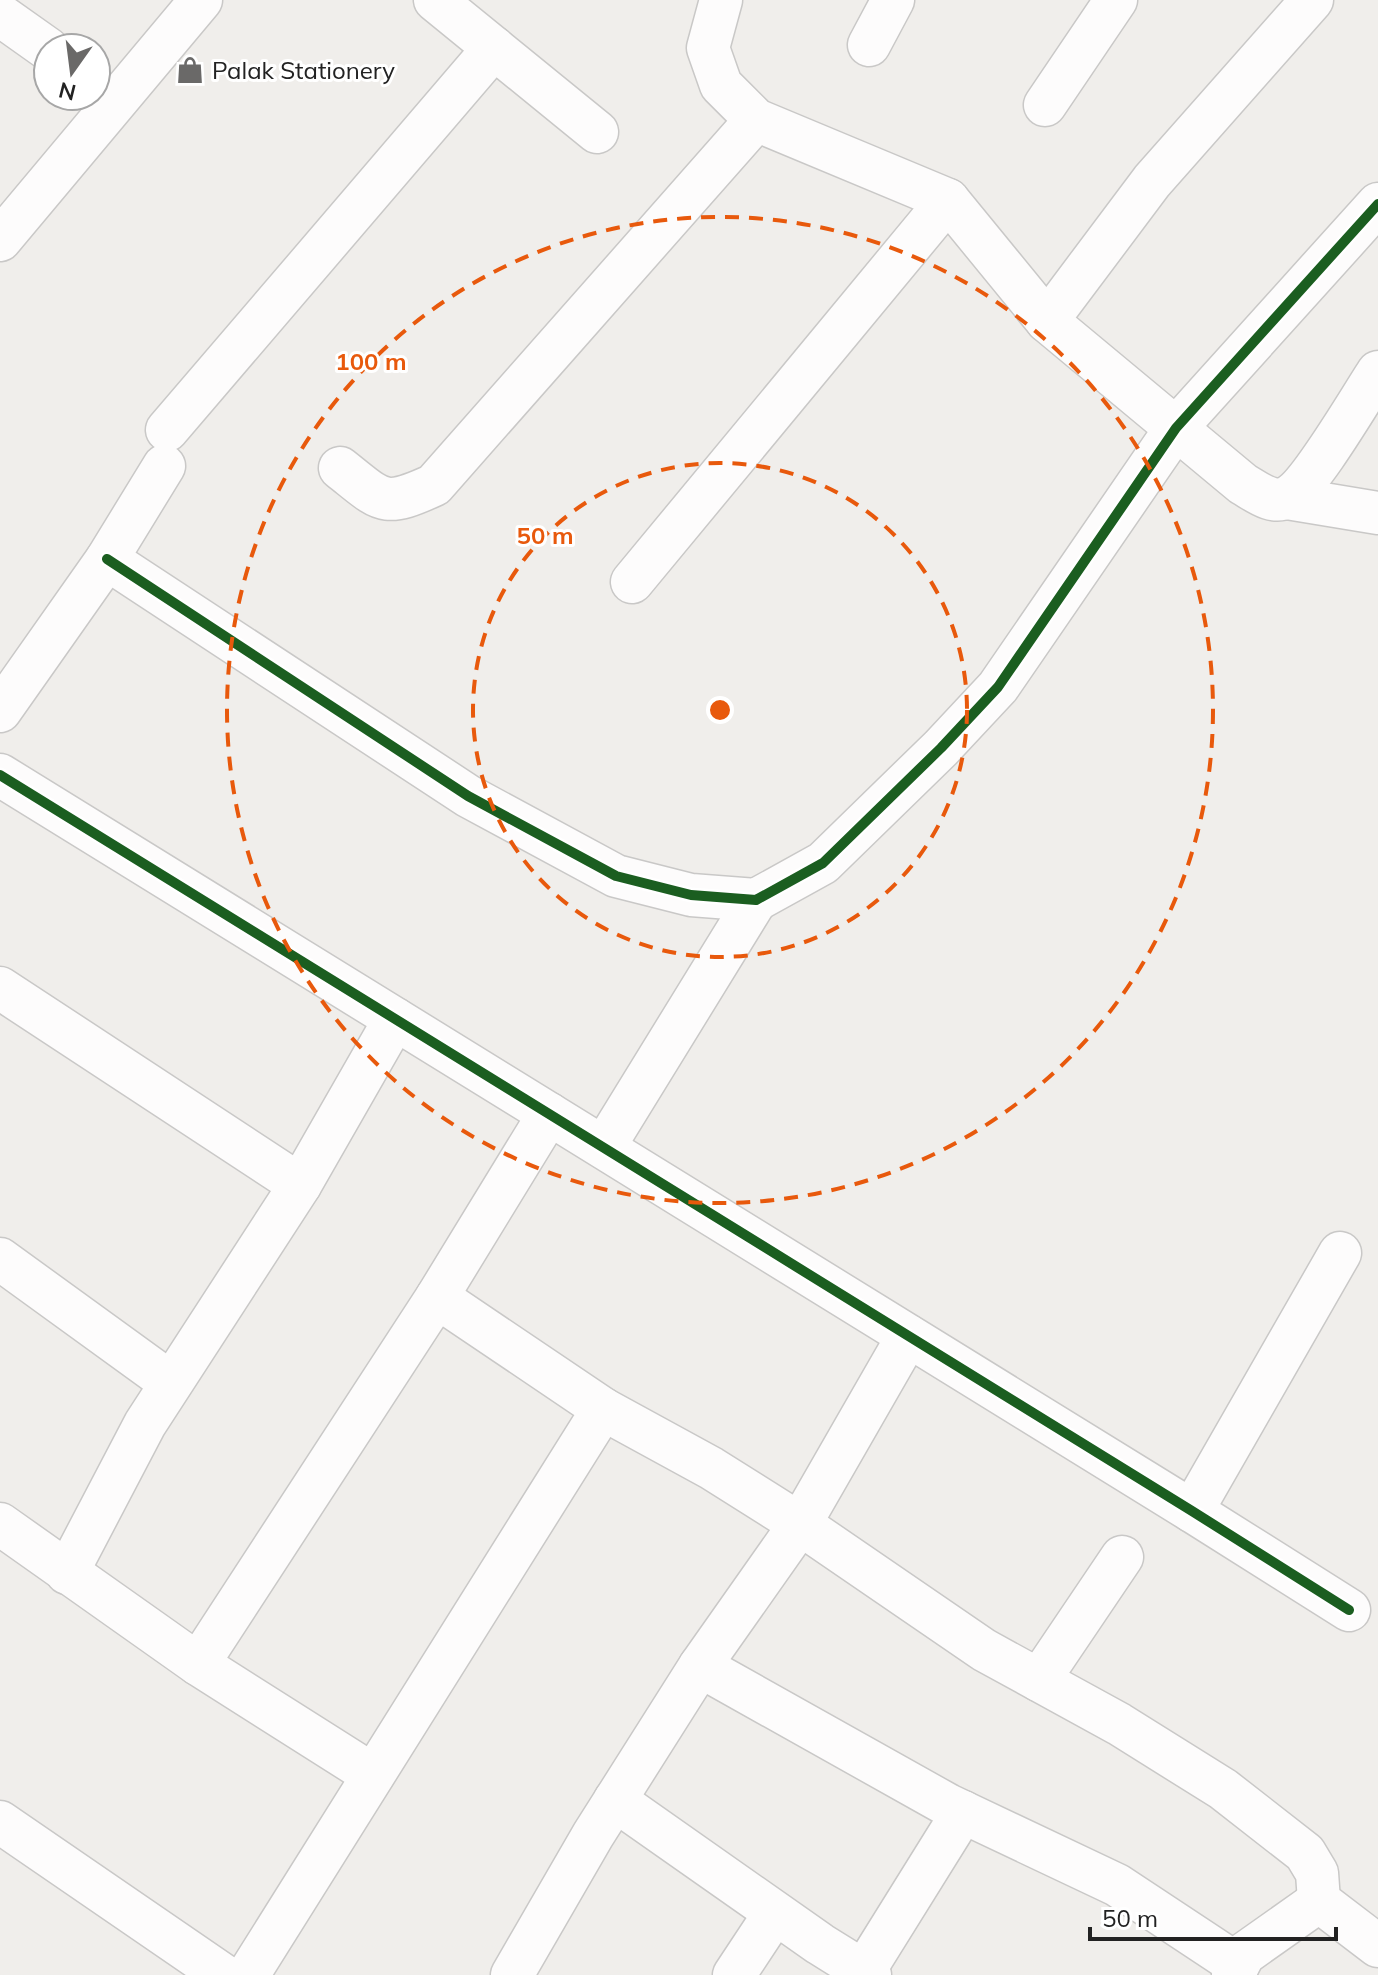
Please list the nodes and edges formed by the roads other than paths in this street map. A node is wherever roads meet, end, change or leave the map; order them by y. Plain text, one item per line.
1 (201, 0) edge
2 (435, 0) edge
3 (721, 0) edge
4 (893, 0) edge
5 (1116, 0) edge
6 (1312, 0) edge
7 (0, 15) edge
8 (32, 38) edge
9 (869, 45) dead end
10 (494, 48) junction
11 (112, 86) edge
12 (1045, 105) dead end
13 (92, 112) edge
14 (756, 120) junction
15 (597, 132) dead end
16 (948, 200) junction
17 (1378, 204) edge
18 (0, 240) edge
19 (1047, 321) junction
20 (1378, 372) edge
21 (1176, 428) junction
22 (340, 468) dead end
23 (1287, 498) junction
24 (1378, 513) edge
25 (107, 559) junction
26 (632, 582) dead end
27 (0, 711) edge
28 (0, 775) edge
29 (756, 900) junction
30 (0, 988) edge
31 (395, 1019) junction
32 (549, 1114) junction
33 (604, 1147) junction
34 (300, 1185) junction
35 (1340, 1253) dead end
36 (5, 1275) edge
37 (437, 1297) junction
38 (908, 1336) junction
39 (171, 1383) junction
40 (603, 1409) junction
41 (1192, 1511) junction
42 (0, 1524) edge
43 (800, 1524) junction
44 (1122, 1557) dead end
45 (67, 1573) junction
46 (1349, 1610) dead end
47 (198, 1664) junction
48 (700, 1666) junction
49 (1039, 1680) junction
50 (373, 1775) junction
51 (615, 1800) junction
52 (963, 1812) junction
53 (0, 1822) edge
54 (1319, 1901) junction
55 (775, 1913) junction
56 (1378, 1946) edge
57 (1236, 1970) edge
58 (867, 1973) edge
59 (223, 1975) edge
60 (248, 1975) edge
61 (512, 1975) edge
62 (734, 1975) edge

1 - 11 street
2 - 10 street
3 - 14 street
4 - 9 street
5 - 12 street
6 - 19 street
7 - 8 street
10 - 15 street
10 - 25 street
13 - 18 street
14 - 16 street
14 - 22 street
16 - 19 street
16 - 26 street
17 - 21 street
19 - 21 street
20 - 23 street
21 - 23 street
21 - 29 street
23 - 24 street
25 - 27 street
25 - 29 street
28 - 31 street
29 - 33 street
30 - 34 street
31 - 32 street
31 - 34 street
32 - 33 street
32 - 37 street
33 - 38 street
34 - 39 street
35 - 41 street
36 - 39 street
37 - 40 street
37 - 47 street
38 - 41 street
38 - 43 street
39 - 45 street
40 - 43 street
40 - 50 street
41 - 46 street
42 - 45 street
43 - 48 street
43 - 49 street
44 - 49 street
45 - 47 street
47 - 50 street
48 - 51 street
48 - 52 street
49 - 54 street
50 - 60 street
51 - 55 street
51 - 61 street
52 - 57 street
52 - 58 street
53 - 59 street
54 - 56 street
54 - 57 street
55 - 58 street
55 - 62 street

